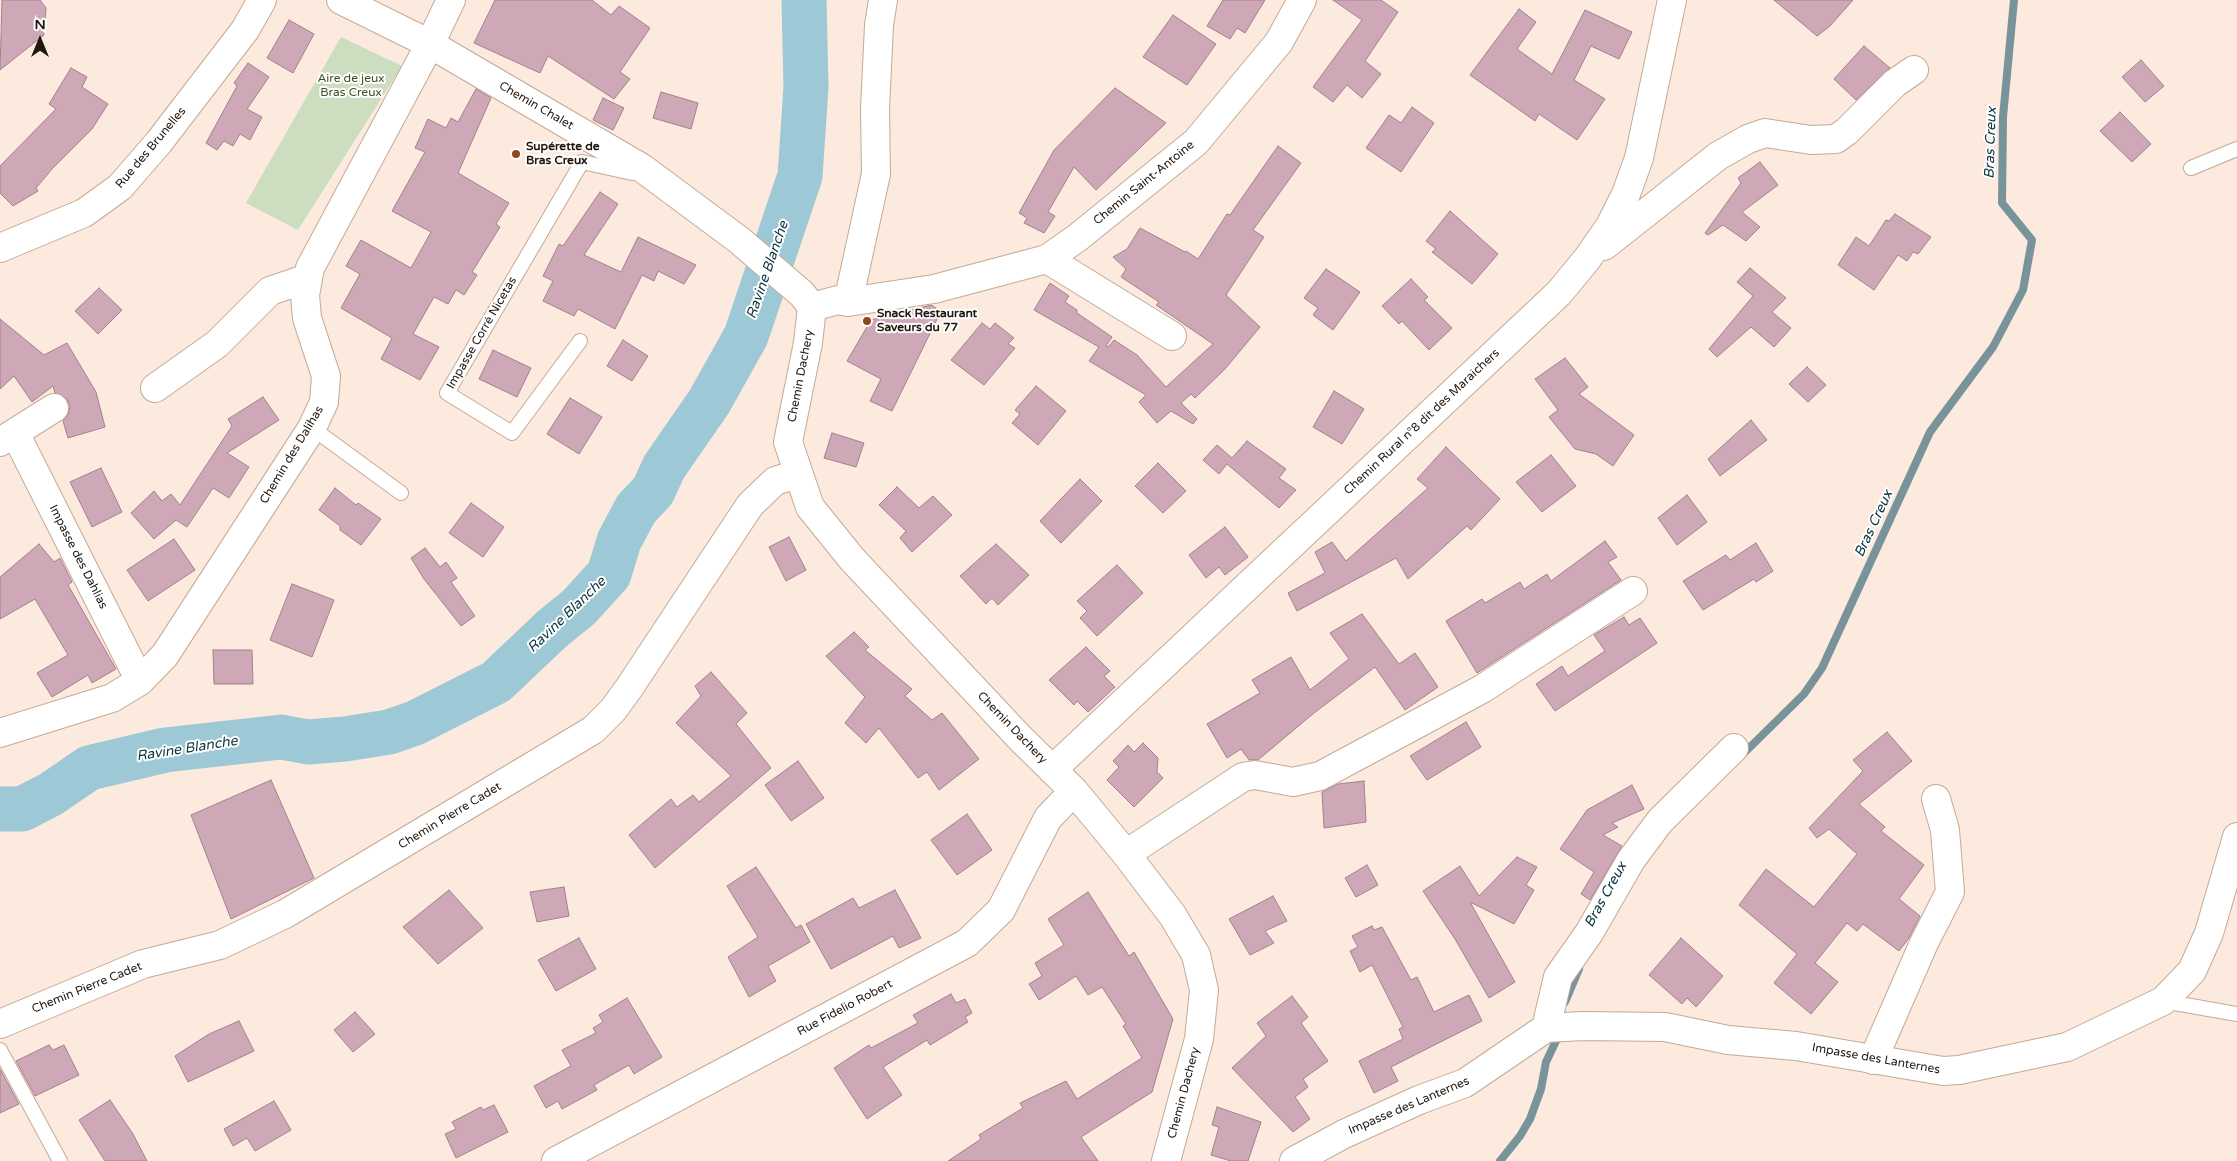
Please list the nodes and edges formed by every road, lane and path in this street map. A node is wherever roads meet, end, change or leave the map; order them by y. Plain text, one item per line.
1 (262, 0) edge
2 (341, 0) edge
3 (451, 0) edge
4 (883, 0) edge
5 (1302, 0) edge
6 (1672, 0) edge
7 (430, 44) junction
8 (1914, 70) dead end
9 (2237, 150) edge
10 (642, 168) junction
11 (2191, 168) dead end
12 (0, 248) edge
13 (1047, 259) junction
14 (1587, 259) junction
15 (308, 278) junction
16 (807, 301) junction
17 (848, 302) junction
18 (1172, 336) dead end
19 (580, 341) dead end
20 (155, 388) dead end
21 (54, 408) dead end
22 (312, 428) junction
23 (8, 437) edge
24 (797, 474) junction
25 (401, 494) dead end
26 (1633, 591) dead end
27 (140, 681) junction
28 (0, 732) edge
29 (1734, 748) dead end
30 (1052, 770) junction
31 (1074, 791) junction
32 (1936, 799) dead end
33 (2237, 838) edge
34 (1126, 854) junction
35 (2163, 1001) junction
36 (2237, 1014) edge
37 (0, 1024) edge
38 (1546, 1028) junction
39 (0, 1050) edge
40 (1873, 1060) junction
41 (60, 1161) edge
42 (556, 1161) edge
43 (1166, 1161) edge
44 (1294, 1161) edge

1 - 12 street, Rue des Brunelles
2 - 7 street, Chemin Chalet
3 - 7 street, Chemin des Dalihas
4 - 17 street
5 - 13 street, Chemin Saint-Antoine
6 - 14 street, Chemin Rural n°8 dit des Maraichers
7 - 10 street, Chemin Chalet
7 - 15 street, Chemin des Dalihas
8 - 14 street
9 - 11 lane
10 - 16 street, Chemin Chalet
10 - 19 lane, Impasse Corré Nicetas
13 - 17 street, Chemin Saint-Antoine
13 - 18 street
14 - 30 street, Chemin Rural n°8 dit des Maraichers
15 - 20 street
15 - 22 street, Chemin des Dalihas
16 - 17 street, Chemin Saint-Antoine
16 - 24 street, Chemin Dachery
21 - 23 street, Impasse des Dahlias
22 - 25 lane
22 - 27 street, Chemin des Dalihas
23 - 27 street, Impasse des Dahlias
24 - 30 street, Chemin Dachery
24 - 37 street, Chemin Pierre Cadet
26 - 34 street
27 - 28 street, Chemin des Dalihas
29 - 38 street
30 - 31 street, Chemin Dachery
31 - 34 street, Chemin Dachery
31 - 42 street, Rue Fidelio Robert
32 - 40 street
33 - 35 street, Impasse des Lanternes
34 - 43 street, Chemin Dachery
35 - 36 lane
35 - 40 street, Impasse des Lanternes
38 - 40 street, Impasse des Lanternes
38 - 44 street, Impasse des Lanternes
39 - 41 lane

